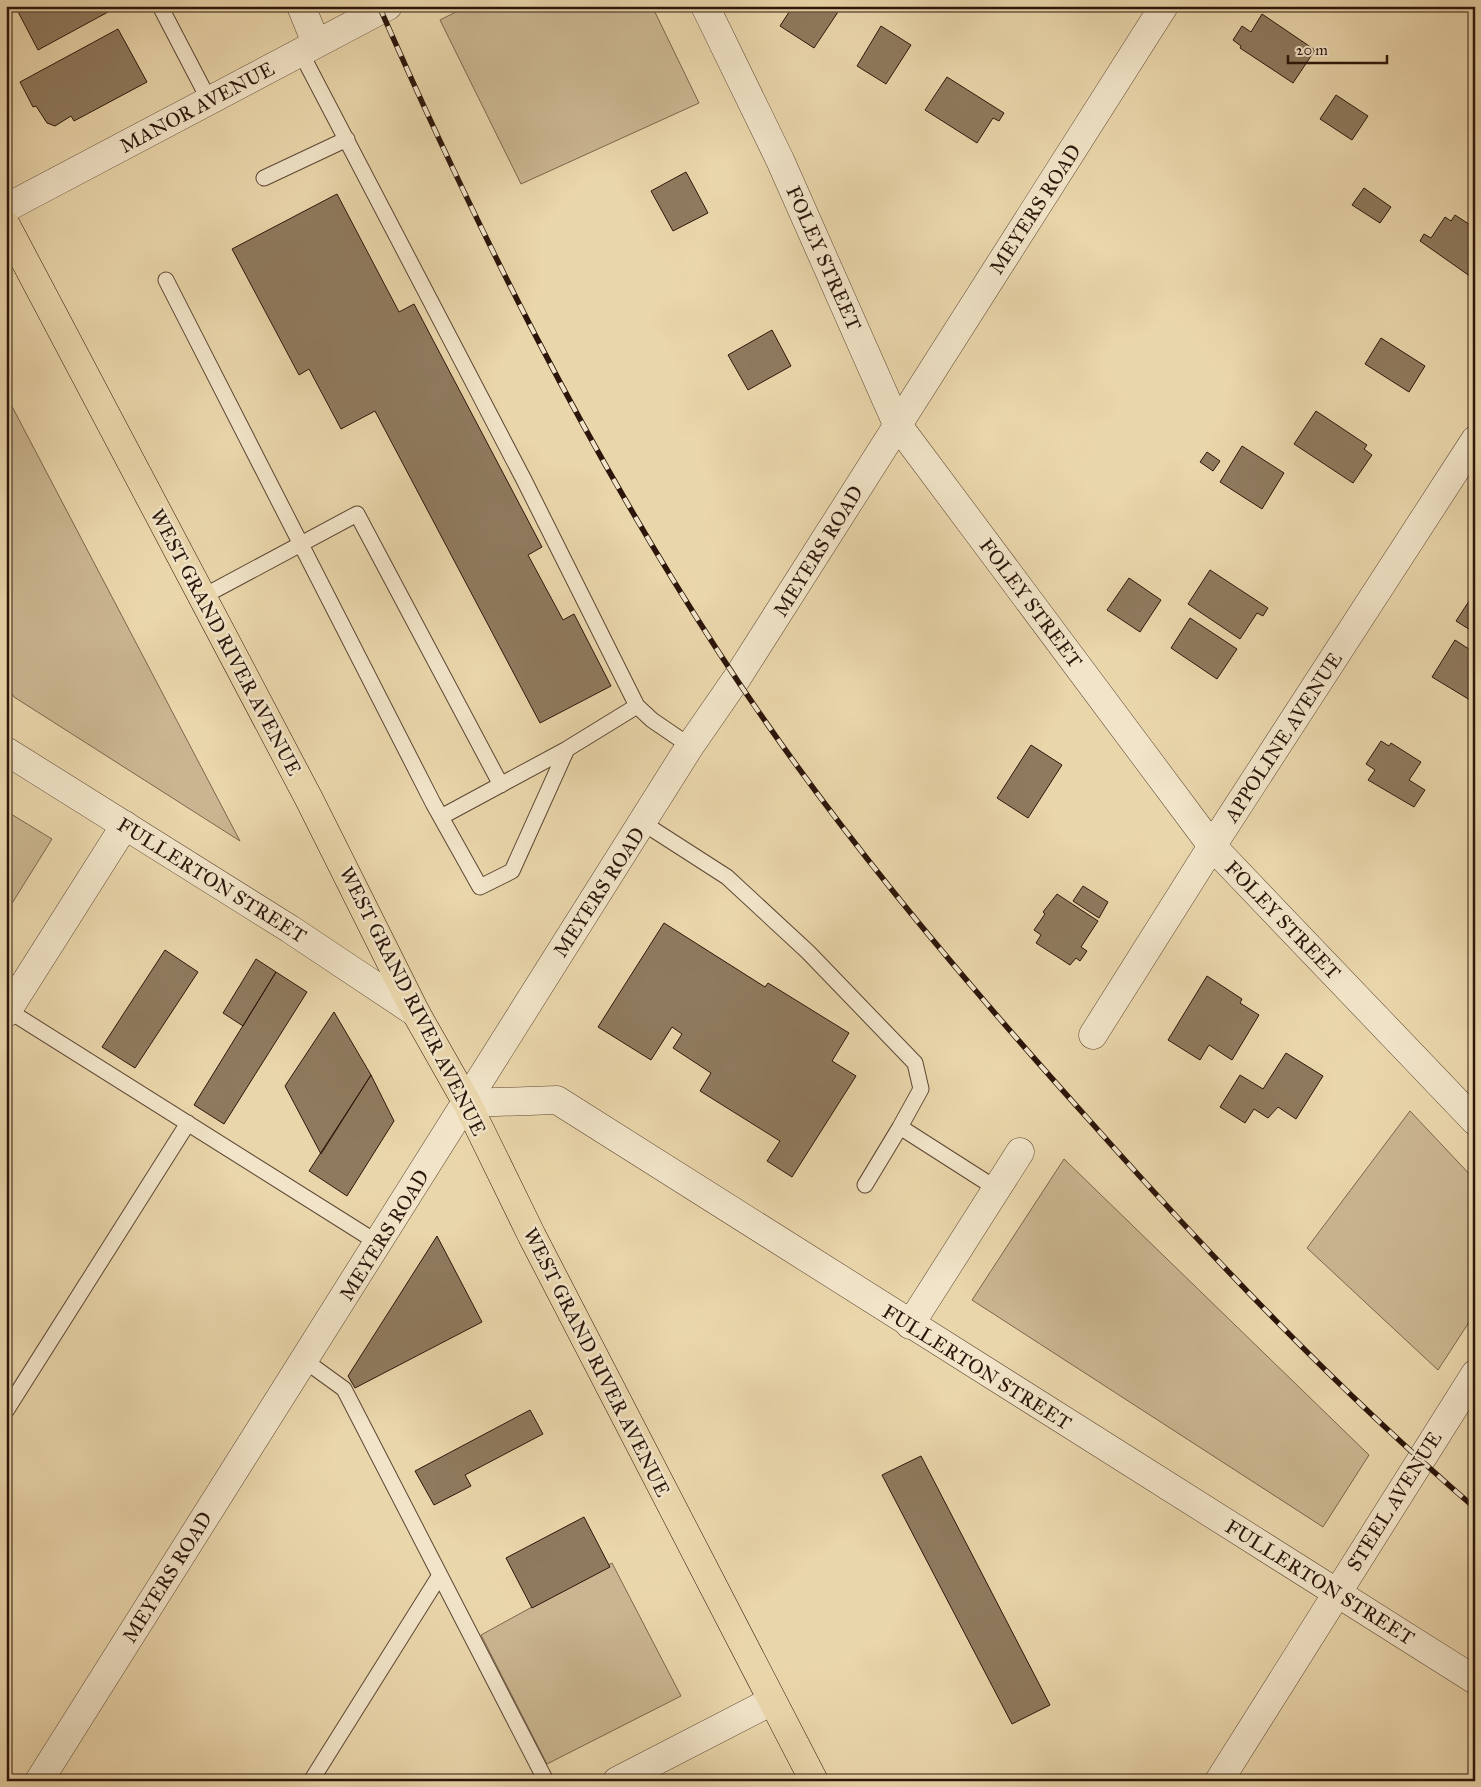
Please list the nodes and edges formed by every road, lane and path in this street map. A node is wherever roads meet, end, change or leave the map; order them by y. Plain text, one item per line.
1 (160, 6) edge
2 (301, 6) edge
3 (388, 6) edge
4 (706, 6) edge
5 (1164, 6) edge
6 (308, 47) junction
7 (209, 100) junction
8 (347, 139) junction
9 (264, 178) dead end
10 (6, 208) edge
11 (6, 225) edge
12 (166, 280) dead end
13 (897, 424) junction
14 (1475, 440) edge
15 (300, 545) junction
16 (202, 597) junction
17 (637, 706) junction
18 (690, 746) junction
19 (567, 749) junction
20 (6, 751) edge
21 (501, 785) junction
22 (441, 817) junction
23 (643, 824) junction
24 (125, 826) junction
25 (1212, 846) junction
26 (7, 1011) edge
27 (416, 1013) junction
28 (1094, 1035) dead end
29 (467, 1102) junction
30 (1475, 1121) edge
31 (188, 1124) junction
32 (900, 1127) junction
33 (1020, 1152) dead end
34 (865, 1185) dead end
35 (997, 1188) junction
36 (378, 1243) junction
37 (910, 1325) junction
38 (304, 1360) junction
39 (1475, 1374) edge
40 (6, 1411) edge
41 (440, 1574) junction
42 (1336, 1592) junction
43 (1475, 1680) edge
44 (772, 1702) junction
45 (39, 1781) edge
46 (311, 1781) edge
47 (546, 1781) edge
48 (617, 1781) edge
49 (814, 1781) edge
50 (1219, 1781) edge

1 - 7 lane
2 - 6 street
3 - 6 street, MANOR AVENUE
4 - 13 street, FOLEY STREET
5 - 13 street, MEYERS ROAD
6 - 7 street, MANOR AVENUE
6 - 8 lane
7 - 10 street, MANOR AVENUE
8 - 9 lane
8 - 17 lane
11 - 16 main road, WEST GRAND RIVER AVENUE
12 - 15 lane
13 - 18 street, MEYERS ROAD
13 - 25 street, FOLEY STREET
14 - 25 street, APPOLINE AVENUE
15 - 16 lane
15 - 21 lane
15 - 22 lane
16 - 27 main road, WEST GRAND RIVER AVENUE
17 - 18 lane
17 - 19 lane
18 - 23 street, MEYERS ROAD
19 - 21 lane
19 - 22 lane
20 - 24 street, FULLERTON STREET
21 - 22 lane
23 - 29 street, MEYERS ROAD
23 - 32 lane
24 - 26 street
24 - 27 street, FULLERTON STREET
25 - 28 street, APPOLINE AVENUE
25 - 30 street, FOLEY STREET
26 - 31 lane
27 - 29 main road, WEST GRAND RIVER AVENUE
29 - 36 street, MEYERS ROAD
29 - 37 street, FULLERTON STREET
29 - 44 main road, WEST GRAND RIVER AVENUE
31 - 36 lane
31 - 40 lane
32 - 34 lane
32 - 35 lane
33 - 35 street
35 - 37 street
36 - 38 street, MEYERS ROAD
37 - 42 street, FULLERTON STREET
38 - 41 lane
38 - 45 street, MEYERS ROAD
39 - 42 street, STEEL AVENUE
41 - 46 lane
41 - 47 lane
42 - 43 street, FULLERTON STREET
42 - 50 street, STEEL AVENUE
44 - 48 street
44 - 49 main road, WEST GRAND RIVER AVENUE

